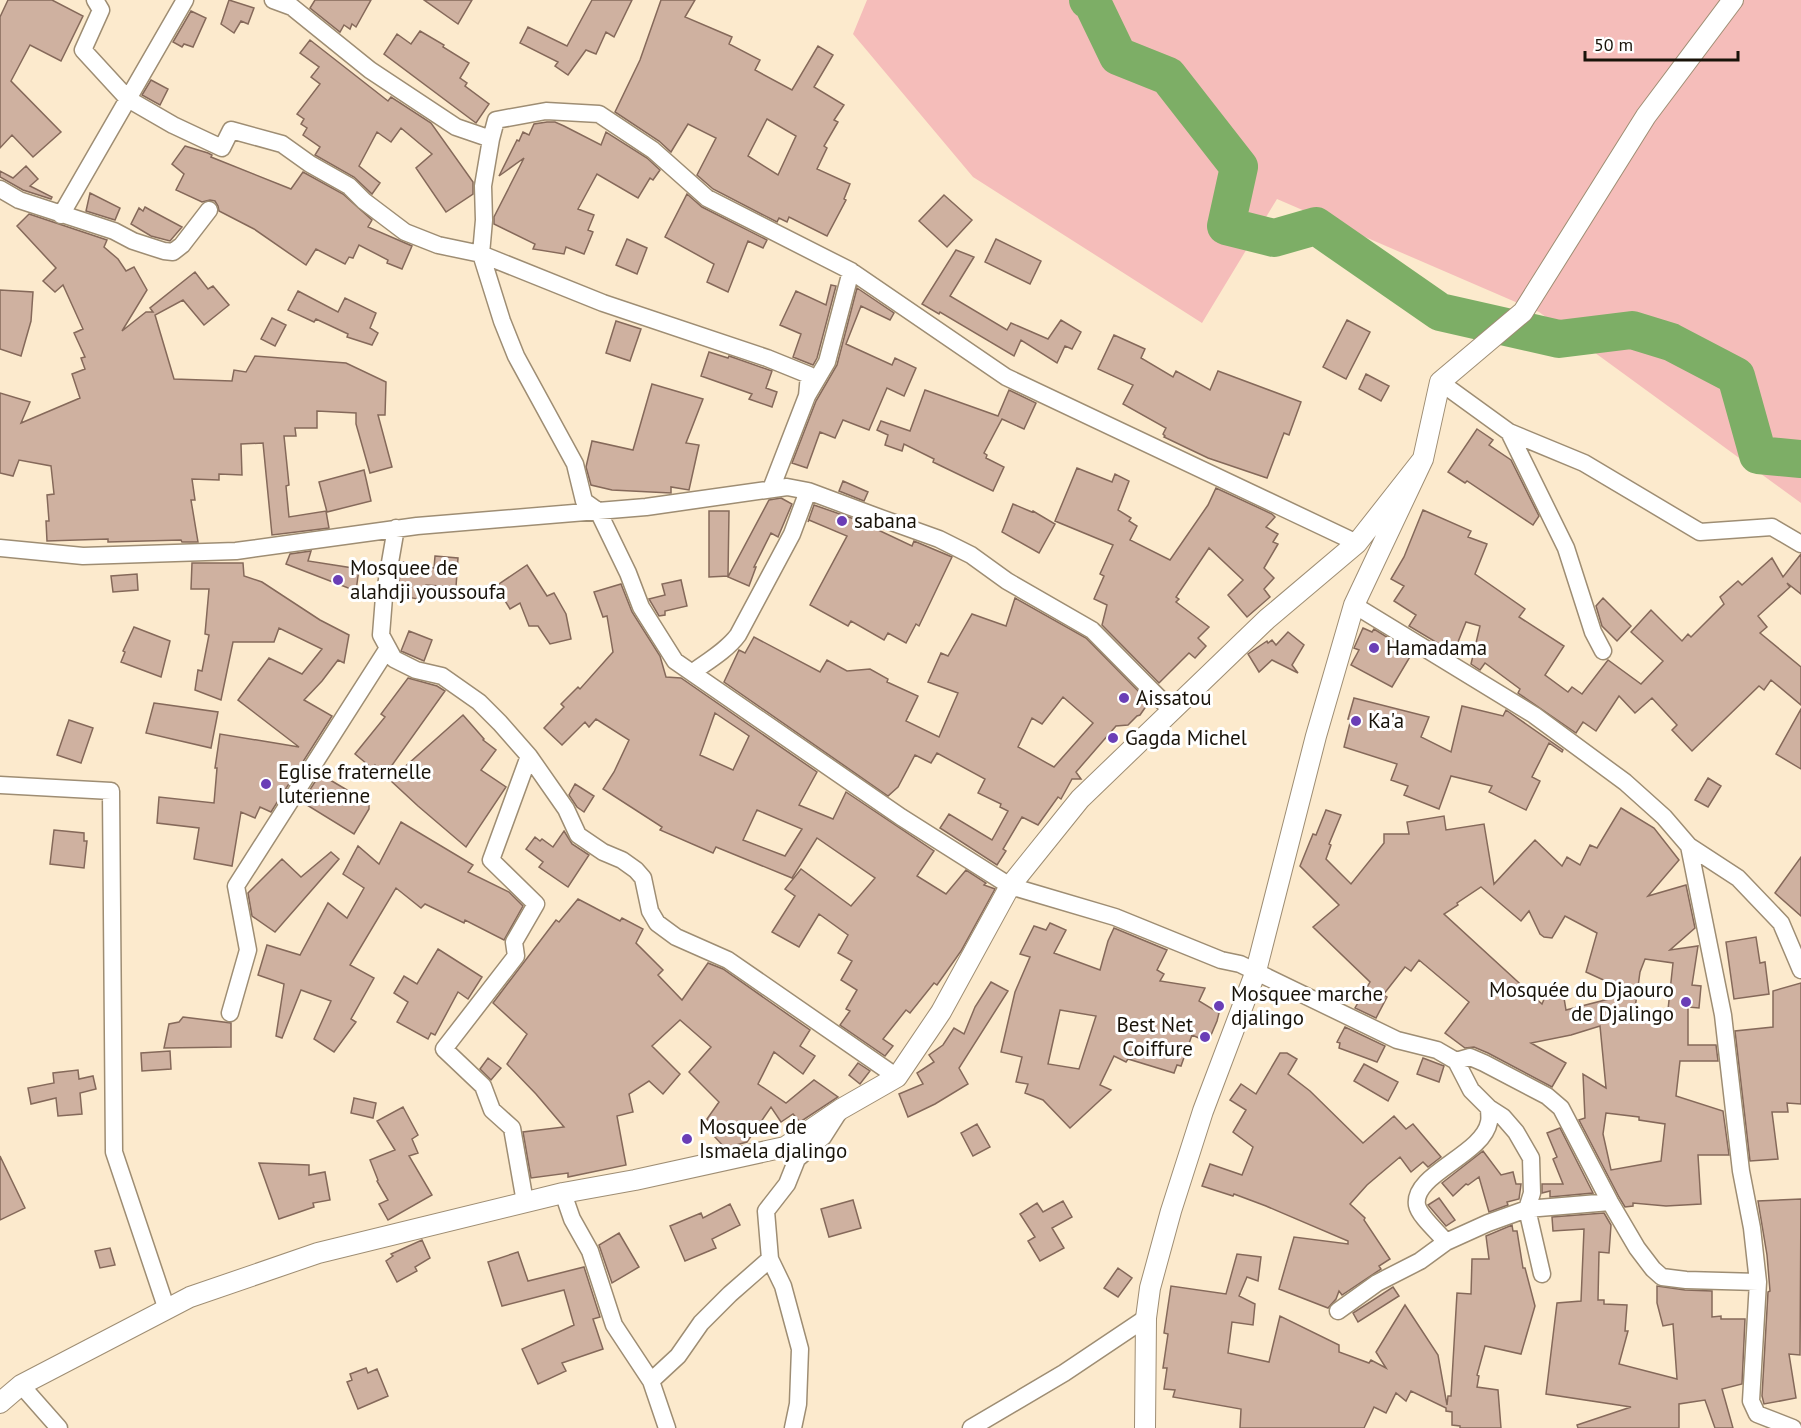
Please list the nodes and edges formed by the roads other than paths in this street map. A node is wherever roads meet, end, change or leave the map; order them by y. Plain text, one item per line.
1 (94, 0) edge
2 (185, 0) edge
3 (273, 0) edge
4 (1733, 0) edge
5 (128, 99) junction
6 (491, 139) junction
7 (0, 189) edge
8 (209, 210) dead end
9 (62, 215) junction
10 (481, 254) junction
11 (851, 271) junction
12 (1440, 382) junction
13 (807, 396) junction
14 (1509, 432) junction
15 (1423, 459) junction
16 (771, 489) junction
17 (808, 491) junction
18 (598, 511) junction
19 (396, 528) junction
20 (1358, 543) junction
21 (1801, 544) edge
22 (0, 548) edge
23 (1354, 605) junction
24 (388, 648) junction
25 (1603, 651) dead end
26 (693, 672) junction
27 (1172, 711) junction
28 (529, 756) junction
29 (0, 785) edge
30 (1689, 846) junction
31 (1010, 886) junction
32 (1781, 923) junction
33 (1801, 937) edge
34 (1801, 970) edge
35 (1256, 971) junction
36 (230, 1013) dead end
37 (1456, 1061) junction
38 (897, 1077) junction
39 (1489, 1108) junction
40 (842, 1109) junction
41 (563, 1193) junction
42 (525, 1202) junction
43 (1610, 1202) junction
44 (1527, 1209) junction
45 (1446, 1242) junction
46 (770, 1259) junction
47 (1542, 1274) dead end
48 (1758, 1282) junction
49 (167, 1310) junction
50 (1338, 1311) dead end
51 (1146, 1318) junction
52 (651, 1381) junction
53 (21, 1385) junction
54 (0, 1403) edge
55 (59, 1428) edge
56 (667, 1428) edge
57 (793, 1428) edge
58 (971, 1428) edge
59 (1145, 1428) edge
60 (1793, 1428) edge

1 - 5 street
2 - 5 street
3 - 6 street
4 - 12 street
5 - 9 street
5 - 10 street
6 - 10 street
6 - 11 street
7 - 9 street
8 - 9 street
10 - 13 street
10 - 18 street
11 - 13 street
11 - 20 street
12 - 14 street
12 - 15 street
13 - 16 street
14 - 21 street
14 - 25 street
15 - 20 street
15 - 23 street
16 - 17 street
16 - 18 street
17 - 26 street
17 - 27 street
18 - 19 street
18 - 26 street
19 - 22 street
19 - 24 street
20 - 27 street
23 - 30 street
23 - 35 street
24 - 28 street
24 - 36 street
26 - 31 street
27 - 31 street
28 - 38 street
28 - 42 street
29 - 49 street
30 - 32 street
30 - 48 street
31 - 35 street
31 - 38 street
32 - 33 street
32 - 34 street
35 - 37 street
35 - 51 street
37 - 39 street
37 - 43 street
38 - 40 street
39 - 44 street
39 - 45 street
40 - 41 street
40 - 46 street
41 - 42 street
41 - 52 street
42 - 49 street
43 - 44 street
43 - 48 street
44 - 45 street
44 - 47 street
45 - 50 street
46 - 52 street
46 - 57 street
48 - 60 street
49 - 53 street
51 - 58 street
51 - 59 street
52 - 56 street
53 - 54 street
53 - 55 street

